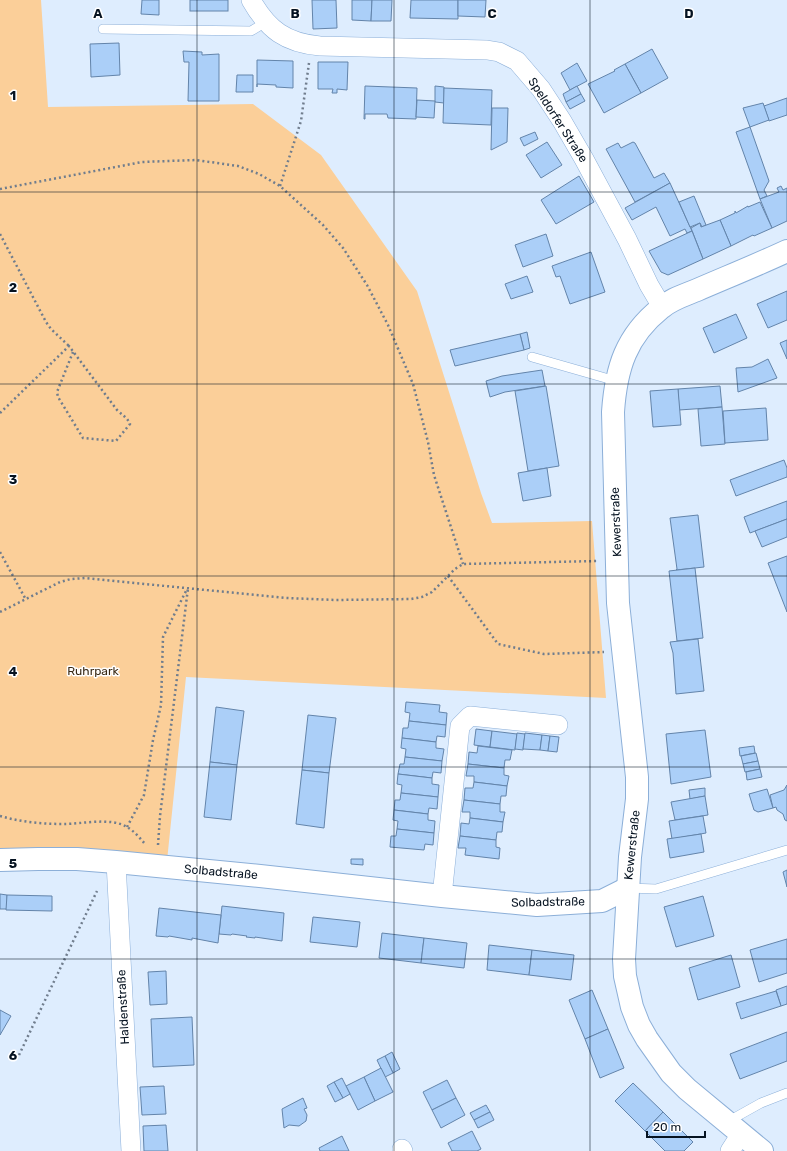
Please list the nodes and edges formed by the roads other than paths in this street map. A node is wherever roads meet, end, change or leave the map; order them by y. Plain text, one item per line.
1 (251, 0) edge
2 (266, 22) junction
3 (103, 29) dead end
4 (787, 251) edge
5 (662, 307) junction
6 (532, 357) dead end
7 (616, 382) junction
8 (558, 725) dead end
9 (787, 850) edge
10 (0, 860) edge
11 (116, 862) junction
12 (628, 888) junction
13 (442, 896) junction
14 (787, 1093) edge
15 (733, 1136) edge
16 (131, 1151) edge
17 (762, 1151) edge

1 - 2 street, Speldorfer Straße
2 - 3 lane
2 - 5 street, Speldorfer Straße
4 - 5 street, Kewerstraße
5 - 7 street, Kewerstraße
6 - 7 lane
7 - 12 street, Kewerstraße
8 - 13 street
9 - 12 lane, Kewerstraße
10 - 11 street, Solbadstraße
11 - 13 street, Solbadstraße
11 - 16 street, Haldenstraße
12 - 13 street, Solbadstraße
12 - 15 street, Kewerstraße
14 - 15 lane
15 - 17 street, Kewerstraße

